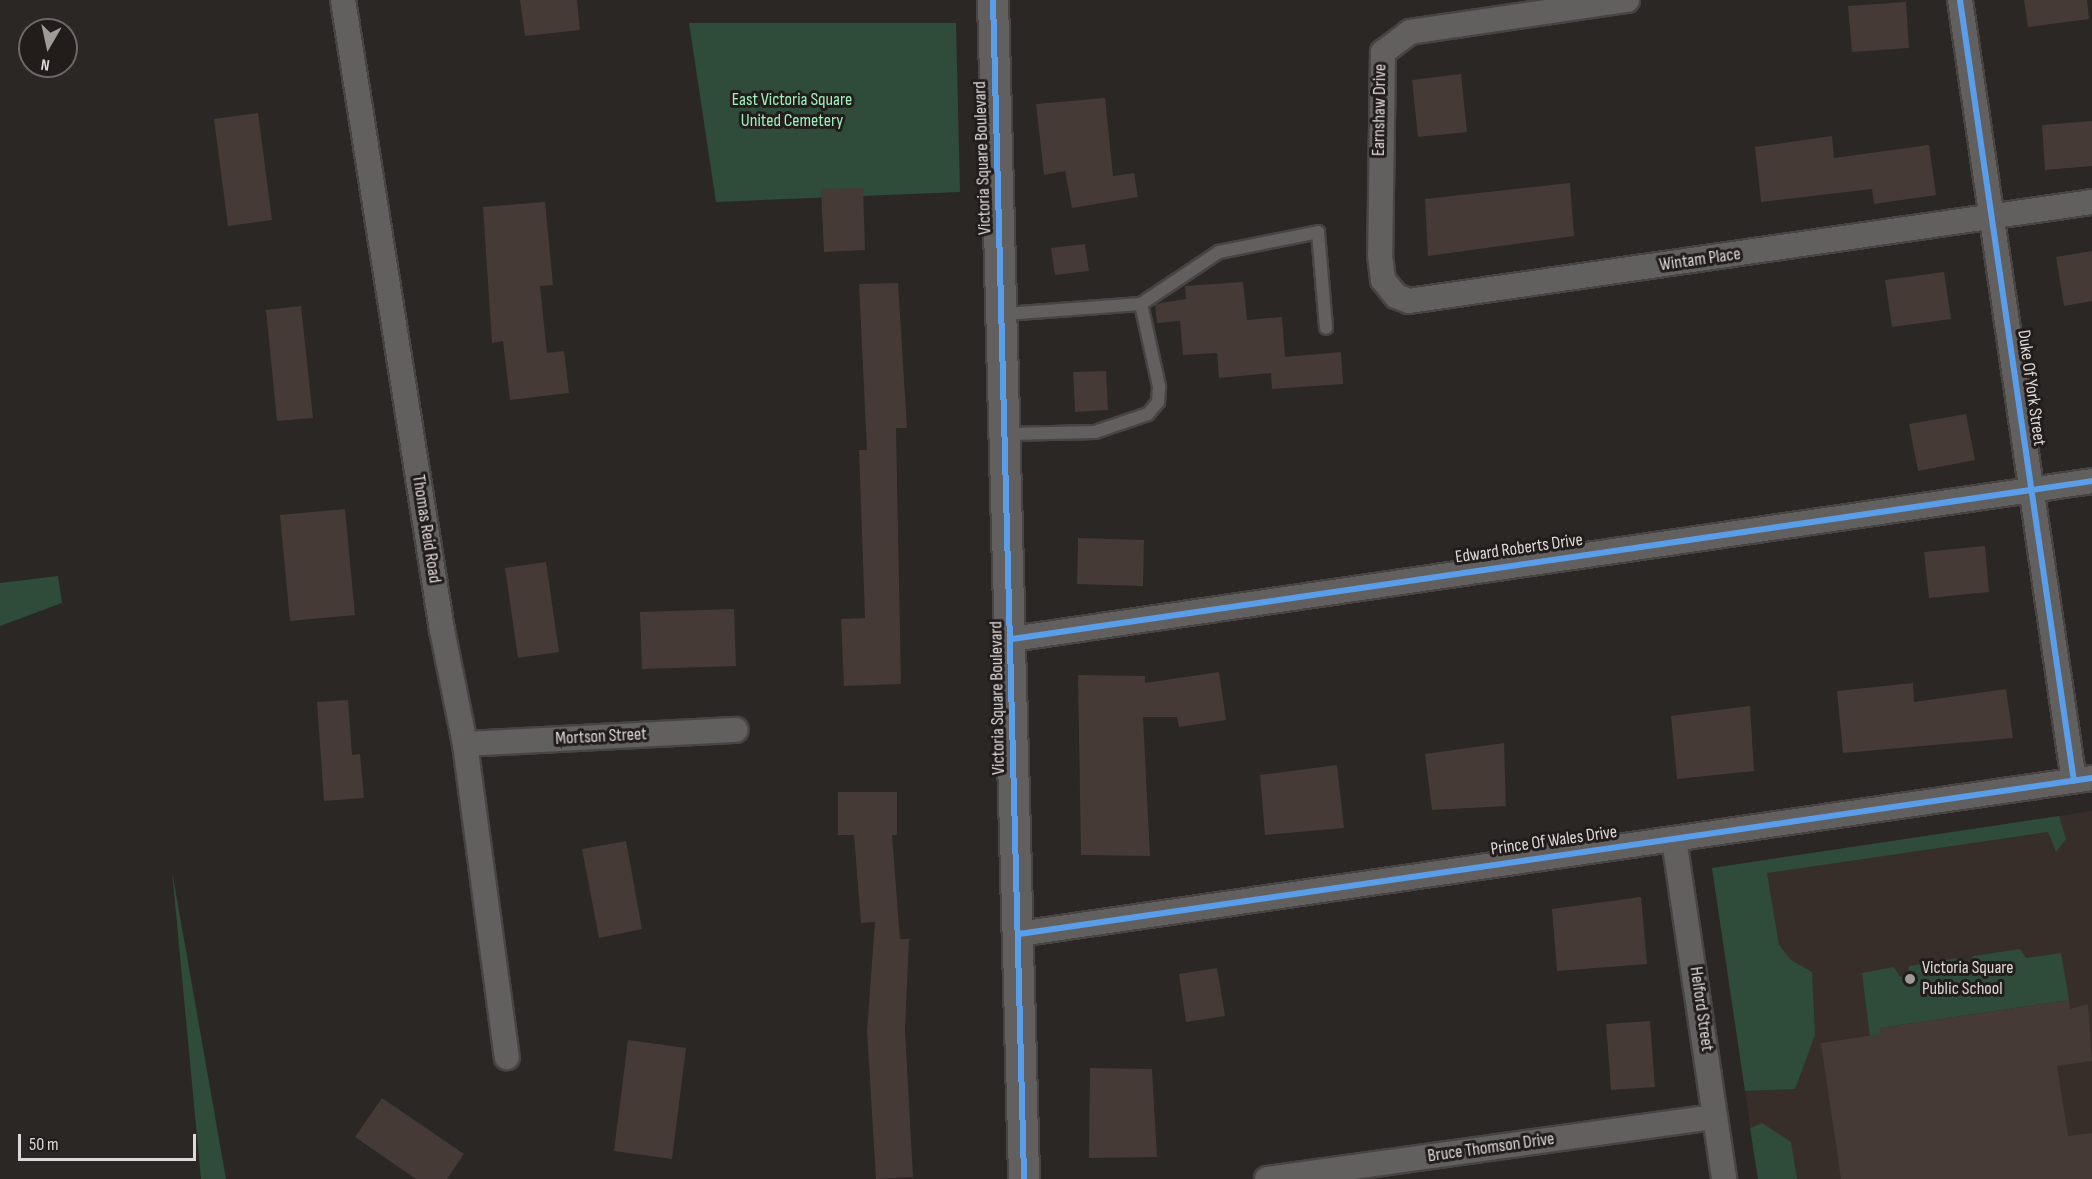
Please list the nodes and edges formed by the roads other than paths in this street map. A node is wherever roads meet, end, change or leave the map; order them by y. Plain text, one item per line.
1 (343, 0) edge
2 (993, 0) edge
3 (1628, 0) edge
4 (1960, 0) edge
5 (1534, 7) edge
6 (2092, 202) edge
7 (1992, 217) junction
8 (1409, 301) joint
9 (1141, 304) junction
10 (1005, 314) junction
11 (1326, 328) dead end
12 (1008, 434) junction
13 (2092, 481) edge
14 (2031, 490) junction
15 (1012, 639) junction
16 (736, 730) dead end
17 (465, 744) junction
18 (2083, 779) edge
19 (1674, 839) junction
20 (1019, 934) junction
21 (507, 1057) dead end
22 (1715, 1117) junction
23 (1024, 1179) edge
24 (1266, 1179) edge
25 (1724, 1179) edge

1 - 17 street, Thomas Reid Road
2 - 10 street, Victoria Square Boulevard
3 - 5 street, Earnshaw Drive
4 - 7 street, Duke Of York Street
5 - 8 street, Earnshaw Drive
6 - 7 street, Wintam Place
7 - 8 street, Wintam Place
7 - 14 street, Duke Of York Street
9 - 10 lane
9 - 11 lane
9 - 12 lane
10 - 12 street, Victoria Square Boulevard
12 - 15 street, Victoria Square Boulevard
13 - 14 street, Edward Roberts Drive
14 - 15 street, Edward Roberts Drive
14 - 18 street, Duke Of York Street
15 - 20 street, Victoria Square Boulevard
16 - 17 street, Mortson Street
17 - 21 street, Thomas Reid Road
18 - 19 street, Prince Of Wales Drive
19 - 20 street, Prince Of Wales Drive
19 - 22 street, Helford Street
20 - 23 street, Victoria Square Boulevard
22 - 24 street, Bruce Thomson Drive
22 - 25 street, Helford Street

